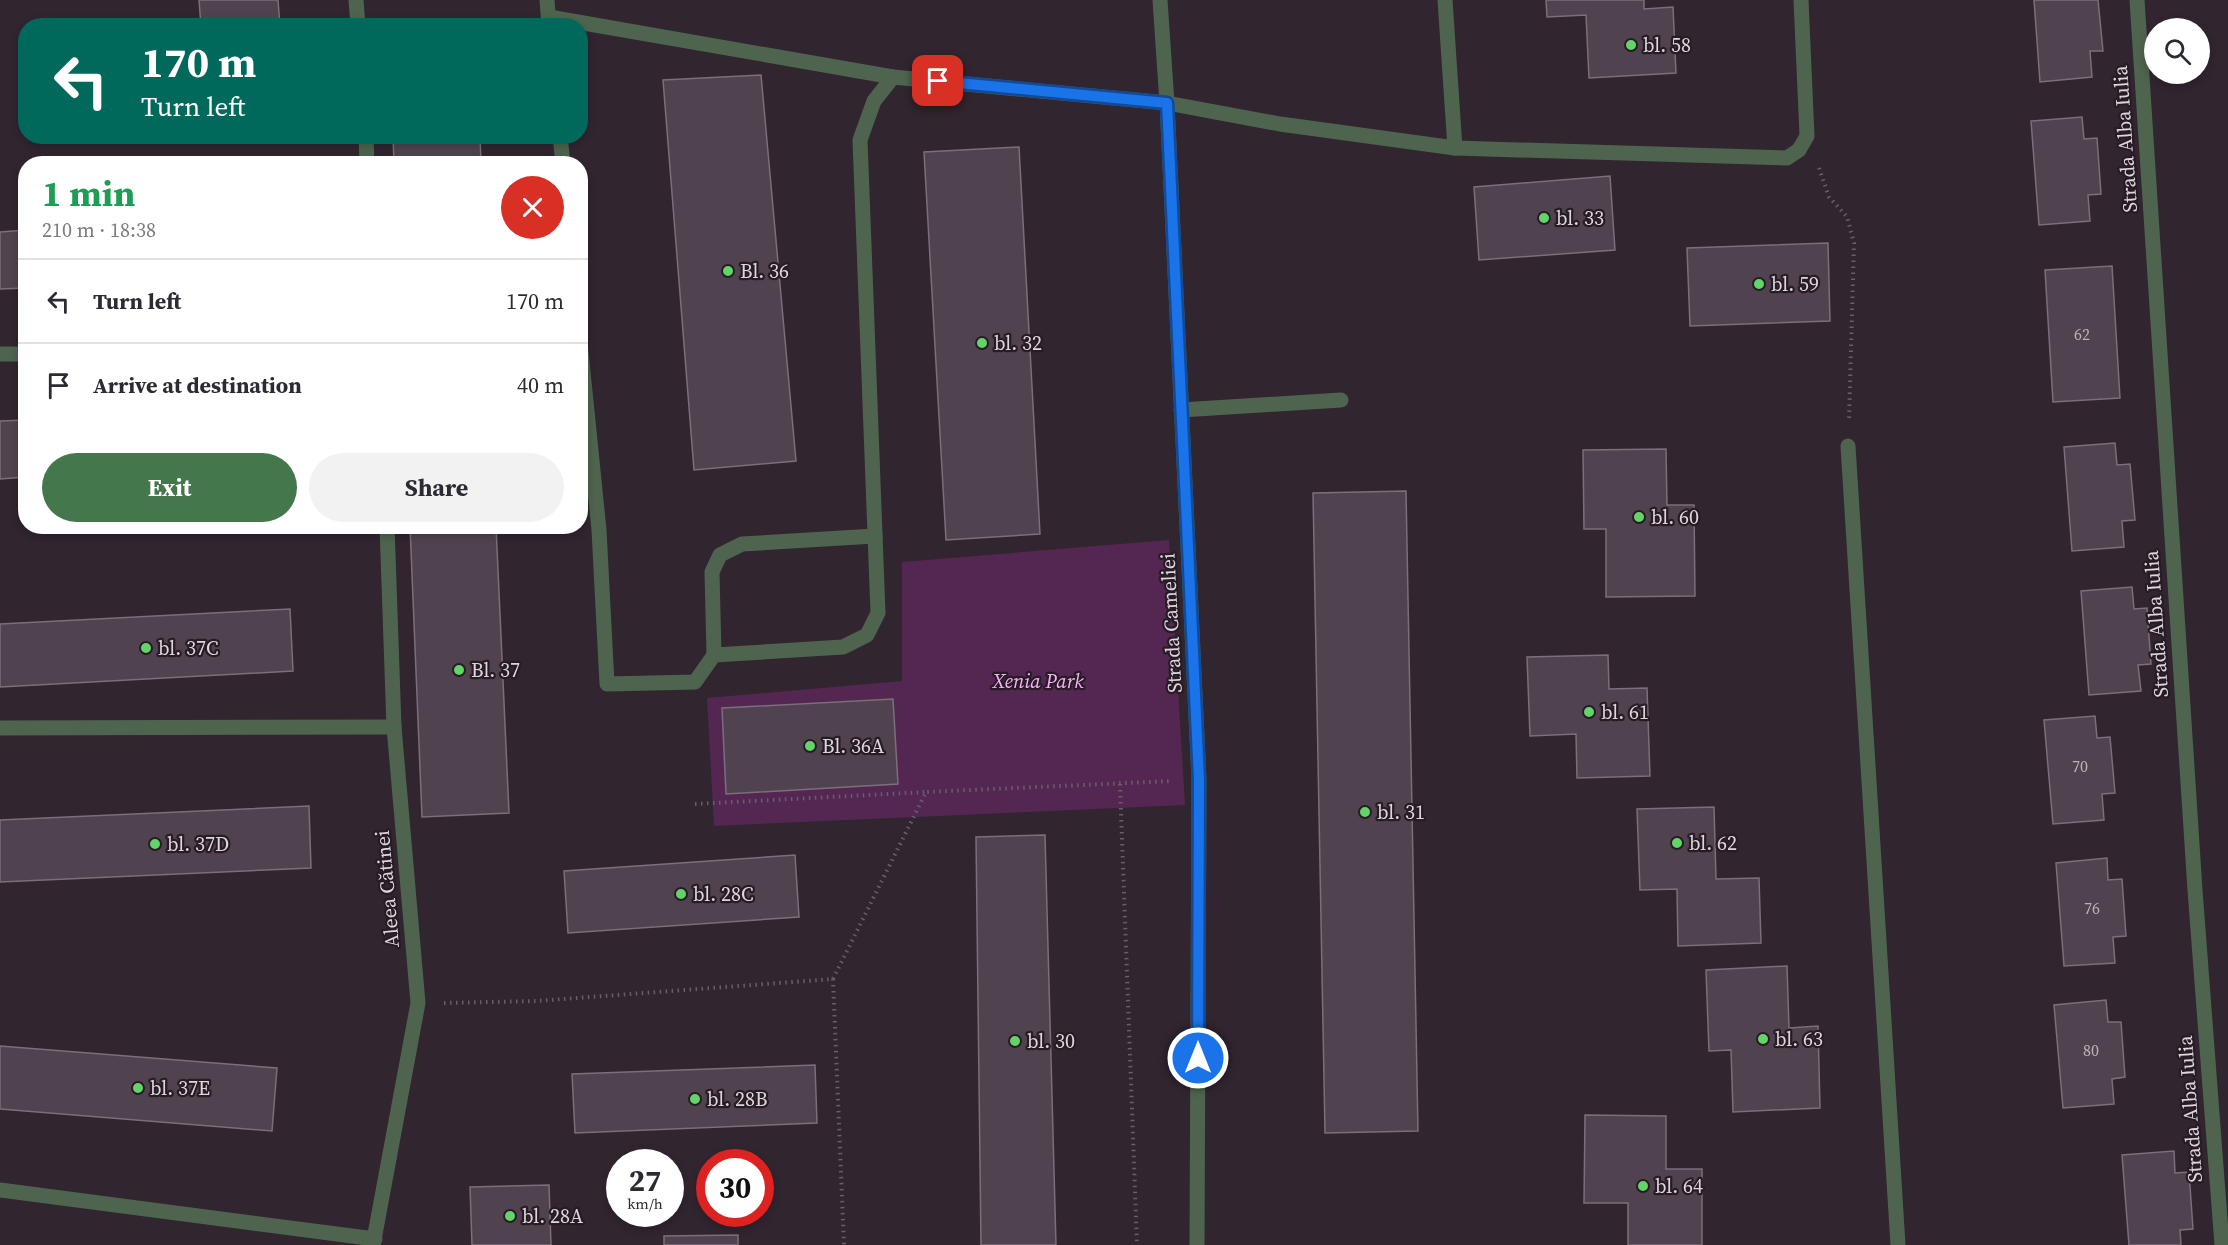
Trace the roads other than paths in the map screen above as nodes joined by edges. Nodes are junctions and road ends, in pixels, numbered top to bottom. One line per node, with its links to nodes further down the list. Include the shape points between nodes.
1 (356, 0): 7 (street)
2 (547, 0): 8 (street)
3 (1160, 0): 11 (street, Strada Cameliei)
4 (1445, 0): 12 (street)
5 (1801, 0): 12 (street, via 1807,136 1799,150 1787,158)
6 (2137, 0): 28 (street, Strada Alba Iulia)
7 (357, 18)
8 (549, 18)
9 (588, 27): 10 (street)
10 (892, 77): 11 (street); 20 (street, via 874,101 860,140)
11 (1167, 103): 12 (street, via 1280,124); 16 (street, Strada Cameliei)
12 (1455, 148)
13 (0, 354): 14 (street)
14 (18, 354)
15 (1341, 400): 16 (street)
16 (1181, 410): 26 (street, Strada Cameliei, via 1199,779)
17 (588, 421): 21 (street, via 599,530 607,684 695,682)
18 (1848, 446): 27 (street)
19 (387, 534): 22 (street, Aleea Cătinei)
20 (875, 536): 21 (street, via 879,613 867,635 843,647); 21 (street, via 742,544 720,555 712,572)
21 (714, 655)
22 (394, 727): 23 (street); 25 (street, Aleea Cătinei, via 418,1004)
23 (0, 728)
24 (0, 1190): 25 (street)
25 (374, 1242)
26 (1197, 1245)
27 (1898, 1245)
28 (2222, 1245)

